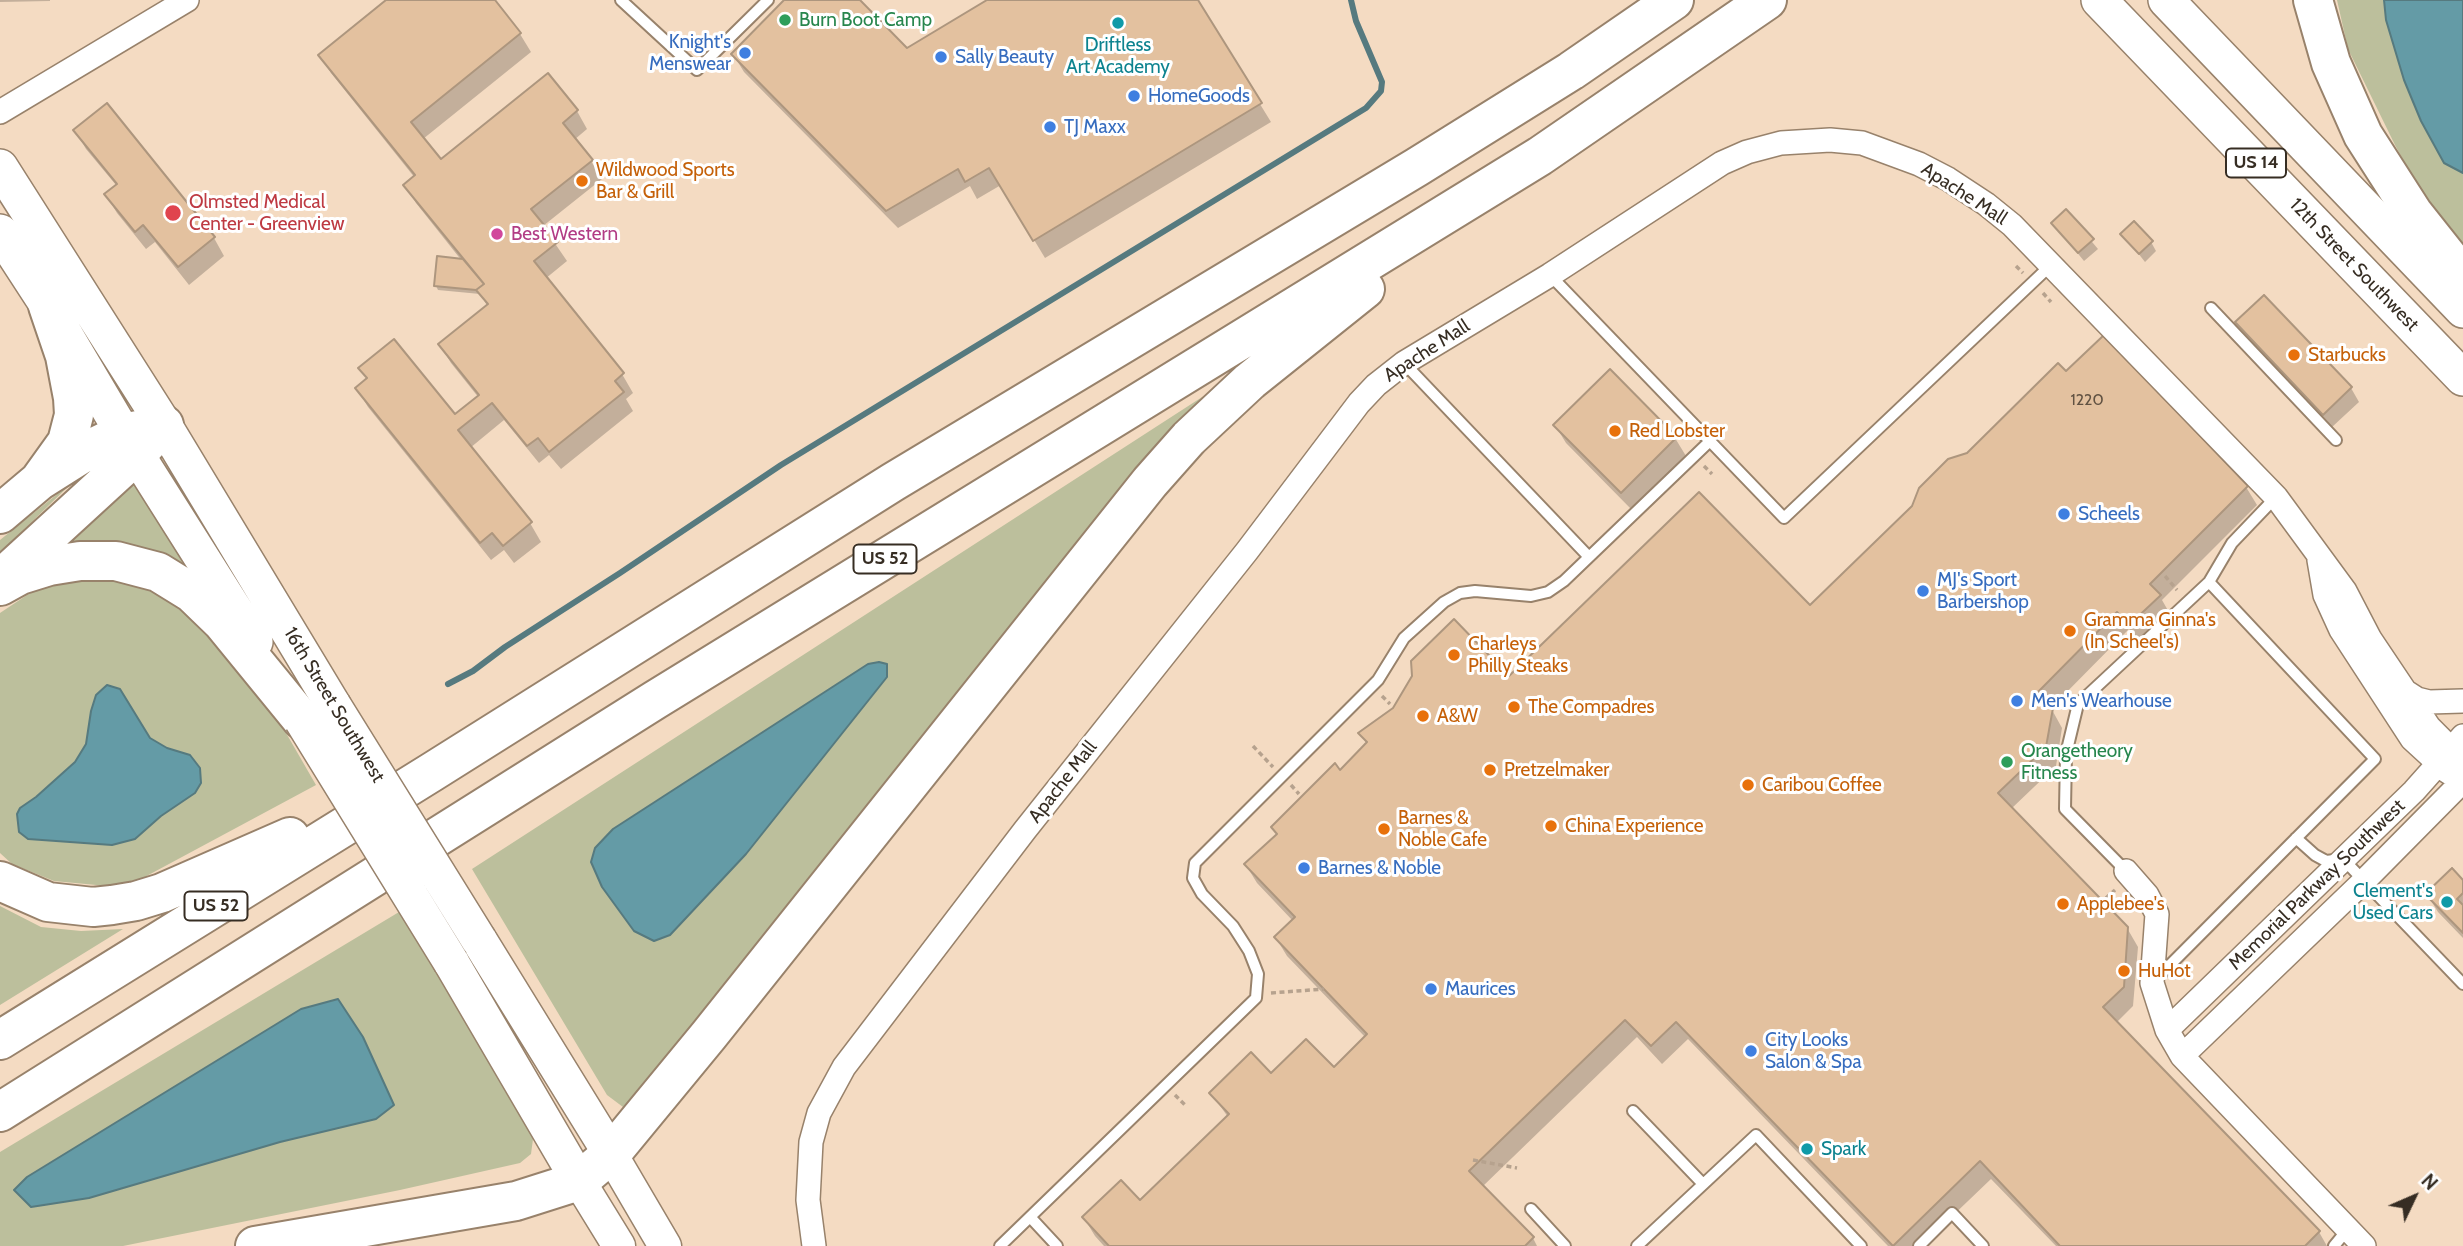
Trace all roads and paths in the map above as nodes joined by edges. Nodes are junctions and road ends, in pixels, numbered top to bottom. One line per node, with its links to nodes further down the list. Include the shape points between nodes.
1 (187, 0): 9 (street)
2 (621, 0): 3 (lane, via 697,70)
3 (768, 0)
4 (1674, 0): 39 (highway, US 52, via 1417,167 893,482)
5 (1767, 0): 10 (highway, US 52)
6 (2099, 0): 20 (main road, 12th Street Southwest / US 14)
7 (2166, 0): 18 (main road)
8 (2314, 0): 15 (highway, via 2331,63 2363,135 2413,213)
9 (0, 112)
10 (1540, 156): 54 (highway, US 52, via 654,701); 55 (highway, via 1325,320 1189,438)
11 (0, 167): 21 (main road, 16th Street Southwest)
12 (0, 232): 16 (main road, 16th Street Southwest)
13 (2051, 265): 14 (street, Apache Mall, via 2002,217 1948,180 1862,142 1830,140 1781,143 1722,163); 23 (lane, via 1784,517); 26 (street, Apache Mall)
14 (1549, 275): 19 (street, Apache Mall); 23 (lane)
15 (2463, 276)
16 (48, 306): 24 (main road, 16th Street Southwest); 25 (highway, via 65,356 74,415 67,442)
17 (2211, 308): 22 (lane)
18 (2463, 310)
19 (1404, 363): 29 (lane); 66 (street, Apache Mall, via 1359,403 844,1067 819,1113 811,1142 808,1200)
20 (2463, 378)
21 (164, 425): 24 (highway); 37 (main road, 16th Street Southwest)
22 (2336, 440)
23 (1710, 441): 29 (lane)
24 (130, 444): 25 (highway, via 88,450); 31 (highway); 37 (main road, 16th Street Southwest)
25 (39, 481): 27 (highway)
26 (2276, 496): 28 (street, Apache Mall); 32 (lane, via 2232,544)
27 (0, 514)
28 (2317, 552): 35 (street, Apache Mall); 38 (street, via 2325,595 2341,630 2412,739)
29 (1589, 557): 49 (lane, via 1548,592 1531,596 1475,591 1444,602 1404,638 1378,680 1195,863 1194,878 1202,894 1233,926 1249,951 1258,975)
30 (2165, 576): 34 (path)
31 (0, 579)
32 (2209, 582): 34 (lane); 41 (lane, via 2375,759)
33 (0, 586): 37 (highway, via 20,575 80,561 116,561 158,572 192,593)
34 (2186, 603): 43 (lane, via 2078,704 2066,754 2065,809)
35 (2402, 689): 36 (street, via 2429,702); 38 (street, Apache Mall)
36 (2463, 701)
37 (318, 712): 55 (main road, 16th Street Southwest, bridge, via 479,940); 58 (main road, 16th Street Southwest, bridge, via 451,962)
38 (2454, 752): 40 (street); 42 (street, Memorial Parkway Southwest)
39 (432, 772): 44 (highway, via 136,901 68,906); 51 (highway, US 52)
40 (2462, 784): 45 (street, Memorial Parkway Southwest)
41 (2296, 838): 42 (lane, via 2326,861); 46 (lane)
42 (2343, 859): 45 (lane); 50 (street, Memorial Parkway Southwest)
43 (2126, 871): 46 (street, via 2157,914)
44 (0, 881)
45 (2364, 881): 47 (lane); 52 (street, Memorial Parkway Southwest)
46 (2152, 983): 50 (street)
47 (2463, 984)
48 (1324, 989): 49 (path)
49 (1257, 994): 61 (lane)
50 (2167, 1030): 52 (street)
51 (0, 1040)
52 (2182, 1056): 62 (street)
53 (1633, 1111): 59 (lane)
54 (0, 1112)
55 (611, 1154): 58 (highway); 65 (main road, 16th Street Southwest)
56 (1473, 1160): 57 (path)
57 (1517, 1168)
58 (579, 1181): 63 (highway, via 516,1201); 64 (main road, 16th Street Southwest)
59 (1703, 1184): 70 (lane); 71 (lane, via 1756,1135)
60 (1531, 1209): 69 (lane)
61 (1031, 1218): 67 (lane); 68 (lane)
62 (2341, 1238): 74 (street)
63 (255, 1246)
64 (619, 1246)
65 (665, 1246)
66 (814, 1246)
67 (1000, 1246)
68 (1058, 1246)
69 (1565, 1246)
70 (1637, 1246)
71 (1861, 1246)
72 (1919, 1246): 73 (lane, via 1952,1213)
73 (1983, 1246)
74 (2364, 1246)

